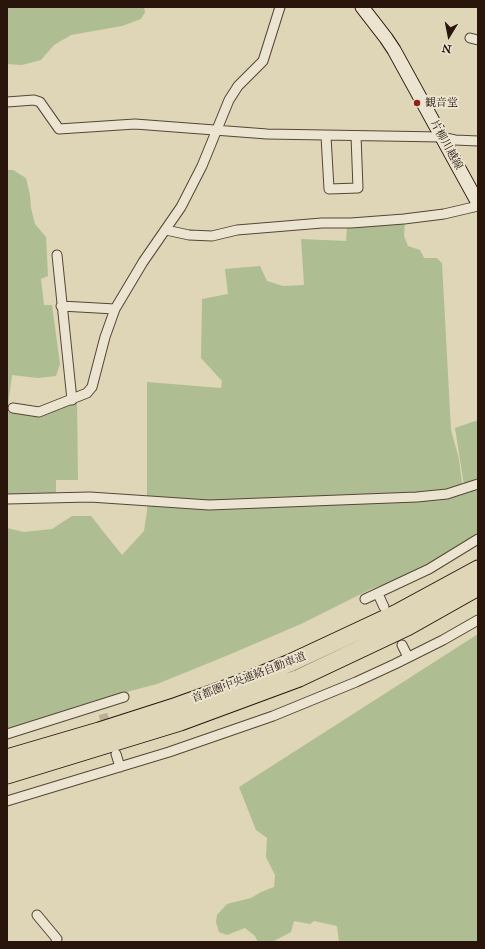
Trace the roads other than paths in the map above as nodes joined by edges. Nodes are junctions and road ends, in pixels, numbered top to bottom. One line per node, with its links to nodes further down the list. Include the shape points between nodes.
1 (280, 7): 4 (street, via 263,61 238,86 229,100)
2 (362, 7): 7 (main road, 片柳川越線, via 394,50)
3 (7, 102): 4 (street, via 40,102 59,129 135,124)
4 (217, 130): 5 (street); 11 (street, via 202,166)
5 (326, 136): 6 (street); 6 (street, via 329,189 358,188)
6 (356, 136): 7 (street)
7 (441, 137): 8 (street); 9 (main road, 片柳川越線)
8 (478, 141)
9 (478, 203)
10 (478, 206): 11 (street, via 404,219 237,230 212,236)
11 (166, 230): 14 (street)
12 (57, 255): 13 (street)
13 (61, 306): 14 (street); 15 (street)
14 (115, 309): 15 (street, via 92,387 87,393)
15 (72, 400): 16 (street, via 39,412)
16 (13, 408)
17 (478, 484): 18 (street, via 447,494 418,497 209,505 90,498)
18 (7, 499)
19 (478, 539): 22 (street, via 430,569)
20 (478, 568): 33 (highway, 首都圏中央連絡自動車道, via 398,613 269,672 170,708)
21 (478, 587): 35 (highway, 首都圏中央連絡自動車道, via 407,627 299,678 180,722)
22 (378, 594): 23 (street); 24 (street)
23 (364, 599)
24 (384, 606)
25 (478, 620): 27 (street)
26 (402, 645): 27 (street)
27 (408, 657): 34 (street, via 356,682 273,716)
28 (124, 697): 29 (street)
29 (100, 704): 30 (street); 31 (street)
30 (103, 714)
31 (7, 734)
32 (116, 754): 34 (street)
33 (7, 758)
34 (120, 767): 36 (street)
35 (7, 775)
36 (7, 801)
37 (37, 915): 38 (street, via 57,939)
38 (56, 942)

